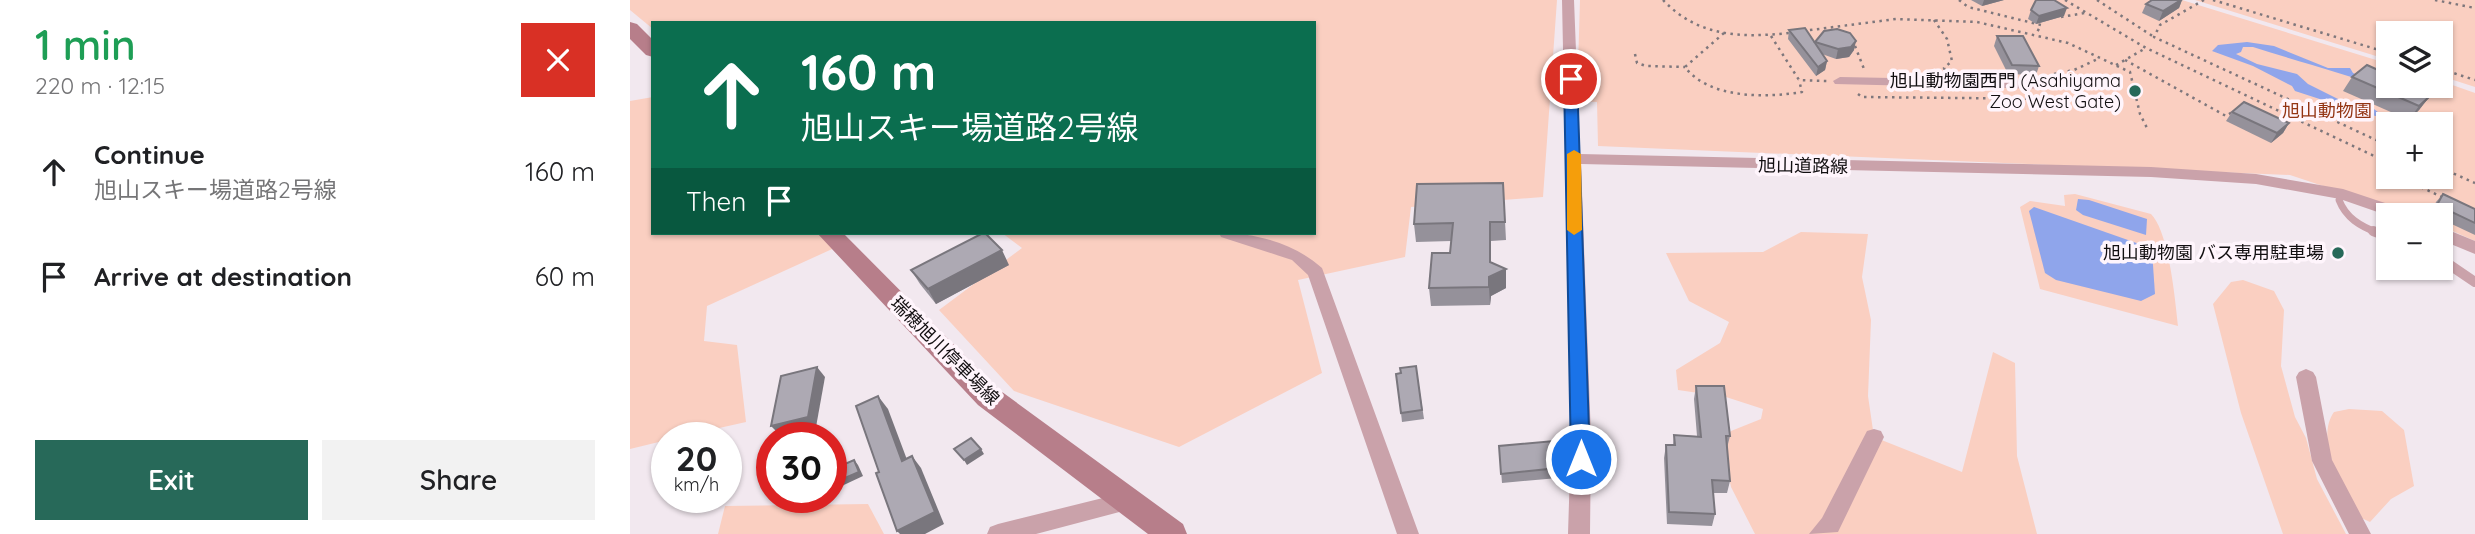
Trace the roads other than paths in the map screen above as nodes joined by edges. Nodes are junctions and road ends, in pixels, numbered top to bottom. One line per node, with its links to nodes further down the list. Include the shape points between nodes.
1 (1568, 0): 6 (street)
2 (630, 28): 3 (main road)
3 (651, 49)
4 (1840, 82): 5 (street)
5 (2050, 85)
6 (1574, 159): 7 (street, 旭山道路線, via 2151,173 2277,181); 22 (street)
7 (2343, 194): 8 (street, 旭山道路線); 9 (lane, via 2339,200 2342,212)
8 (2376, 206)
9 (2376, 232)
10 (831, 235): 18 (main road, 瑞穂旭川停車場線, via 988,397)
11 (1233, 235): 21 (street, via 1298,256 1316,272)
12 (2453, 238): 13 (street)
13 (2475, 248)
14 (2453, 267): 15 (lane)
15 (2475, 282)
16 (2305, 377): 24 (street, via 2322,461)
17 (1874, 437): 23 (street, via 1830,525)
18 (1127, 501): 19 (street); 20 (main road, 瑞穂旭川停車場線)
19 (998, 534)
20 (1172, 534)
21 (1408, 534)
22 (1579, 534)
23 (1820, 534)
24 (2360, 534)

